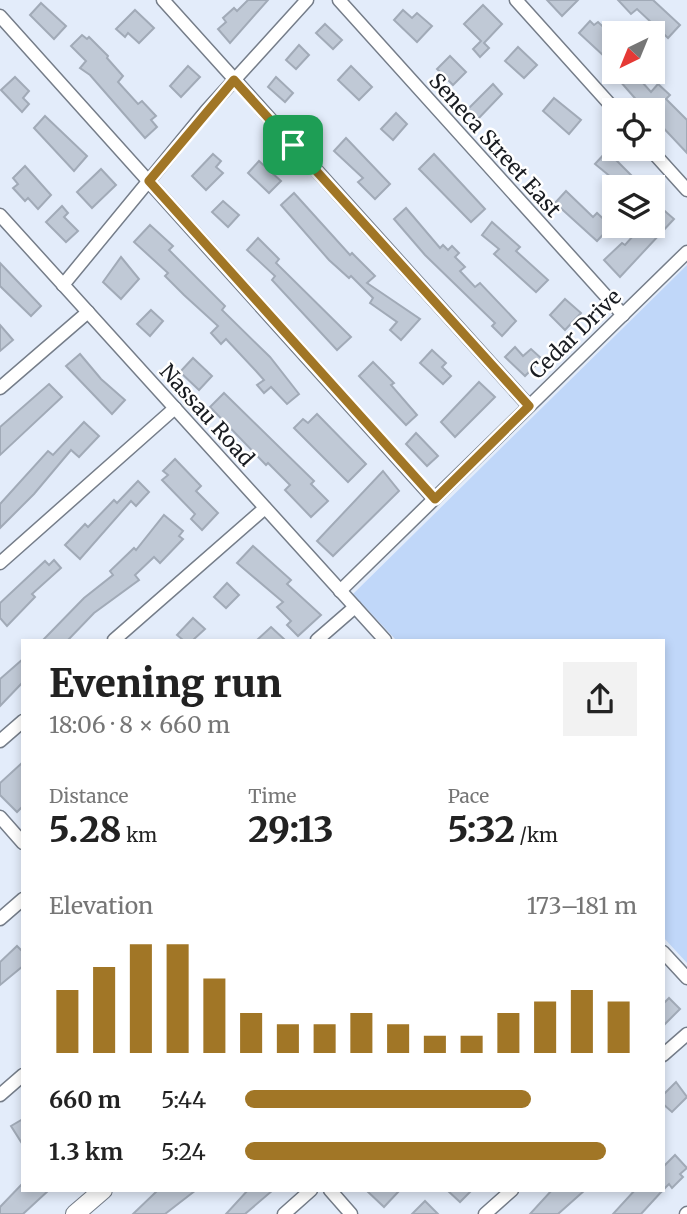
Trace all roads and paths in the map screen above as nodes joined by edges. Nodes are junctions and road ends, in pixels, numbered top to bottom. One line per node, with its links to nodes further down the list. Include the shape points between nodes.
1 (163, 0): 6 (street)
2 (307, 0): 6 (street)
3 (339, 0): 15 (street, Seneca Street East)
4 (516, 0): 7 (street)
5 (0, 16): 9 (street)
6 (234, 80): 9 (street); 17 (street)
7 (604, 98)
8 (661, 161): 10 (street)
9 (149, 181): 13 (street); 19 (street)
10 (687, 190)
11 (0, 215): 13 (street, Nassau Road)
12 (687, 252): 15 (street, Cedar Drive)
13 (63, 285): 14 (street, Nassau Road)
14 (88, 312): 16 (street); 18 (street, Nassau Road)
15 (623, 315): 17 (street, Cedar Drive)
16 (0, 388)
17 (529, 406): 19 (street, Cedar Drive)
18 (175, 408): 20 (street, Nassau Road); 21 (street)
19 (435, 499): 22 (street, Cedar Drive)
20 (265, 508): 22 (street, Nassau Road); 24 (street)
21 (0, 563)
22 (340, 591): 23 (street, Nassau Road)
23 (355, 607): 25 (street); 26 (street, Nassau Road)
24 (115, 639)
25 (318, 639)
26 (384, 639)
27 (21, 723): 28 (street)
28 (0, 741)
29 (0, 817): 30 (street)
30 (21, 841)
31 (21, 901): 32 (street)
32 (0, 919)
33 (665, 954): 34 (street)
34 (687, 978)
35 (687, 1034): 36 (street)
36 (665, 1053)
37 (21, 1077): 38 (street)
38 (0, 1095)
39 (101, 1192): 43 (street)
40 (309, 1192): 44 (street)
41 (332, 1192): 45 (street)
42 (510, 1192): 46 (street)
43 (75, 1214)
44 (284, 1214)
45 (351, 1214)
46 (485, 1214)

